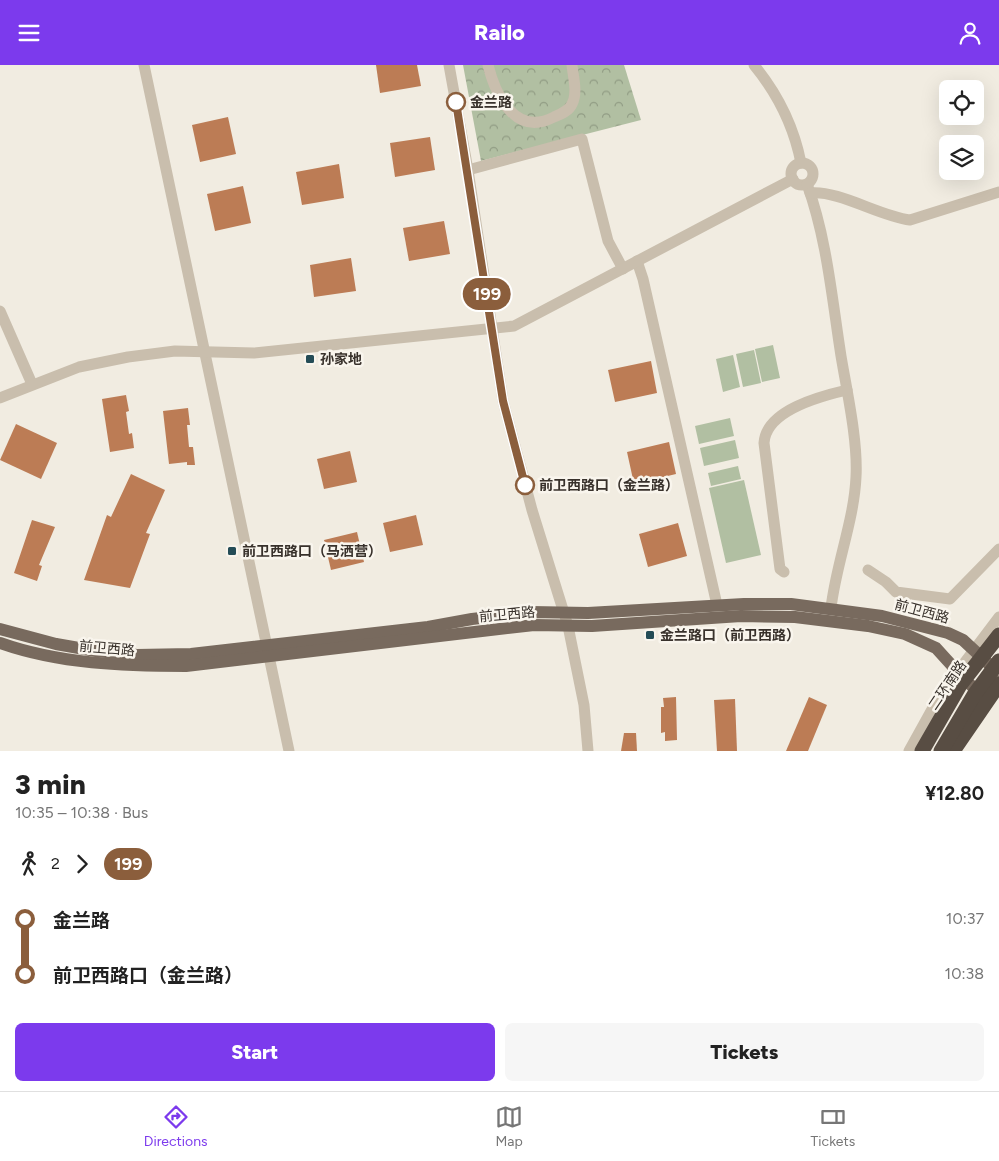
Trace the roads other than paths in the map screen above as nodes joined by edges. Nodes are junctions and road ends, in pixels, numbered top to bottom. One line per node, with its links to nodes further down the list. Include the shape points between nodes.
1 (144, 65): 15 (street)
2 (449, 65): 7 (street)
3 (488, 65): 4 (street, via 502,99 515,117 534,125 567,111 572,104 575,95)
4 (572, 65)
5 (754, 65): 6 (street, via 784,113 797,142)
6 (801, 163): 8 (street, via 792,170); 9 (street, via 813,171)
7 (468, 170): 12 (street, via 582,139 608,241); 14 (street)
8 (793, 179): 9 (street); 11 (street)
9 (809, 189): 10 (street, via 910,220); 17 (street, via 820,229)
10 (999, 191)
11 (637, 261): 12 (street); 22 (street)
12 (623, 269): 14 (street, via 522,323)
13 (0, 311): 16 (street)
14 (492, 328): 15 (street, via 254,353); 24 (street, via 503,401)
15 (206, 353): 16 (street, via 175,351 128,357 78,367); 31 (street)
16 (32, 384): 18 (street)
17 (847, 390): 21 (street, via 816,397 789,411 766,431 764,443 780,569); 23 (street, via 856,478)
18 (0, 398)
19 (999, 549): 20 (street, via 950,599 896,592)
20 (868, 570)
21 (784, 573)
22 (717, 605): 23 (main road, 前卫西路, via 791,604); 24 (main road, 前卫西路)
23 (831, 608): 32 (main road, 前卫西路, via 930,627 948,633)
24 (564, 613): 26 (street); 31 (main road, 前卫西路, via 531,612)
25 (999, 617): 32 (street)
26 (568, 626): 33 (main road, 前卫西路, via 534,625); 35 (main road, 前卫西路, via 741,616 836,621 905,634 926,642 936,648); 38 (street, via 584,705)
27 (0, 629): 31 (main road, 前卫西路, via 56,644 137,655 191,654)
28 (999, 635): 40 (highway, bridge, via 960,685)
29 (999, 639): 34 (main road, 二环南路)
30 (0, 643): 33 (main road, 前卫西路, via 62,659 141,666 186,666)
31 (266, 645): 33 (street)
32 (973, 649): 34 (main road, 前卫西路); 35 (street)
33 (270, 657): 37 (street)
34 (993, 661): 36 (main road, 二环南路); 36 (main road, via 993,681); 41 (highway, bridge)
35 (956, 671): 36 (main road, 前卫西路); 39 (street)
36 (988, 692): 40 (main road, 二环南路); 41 (main road, 二环南路); 42 (highway)
37 (289, 751)
38 (588, 751)
39 (909, 751)
40 (923, 751)
41 (939, 751)
42 (953, 751)

